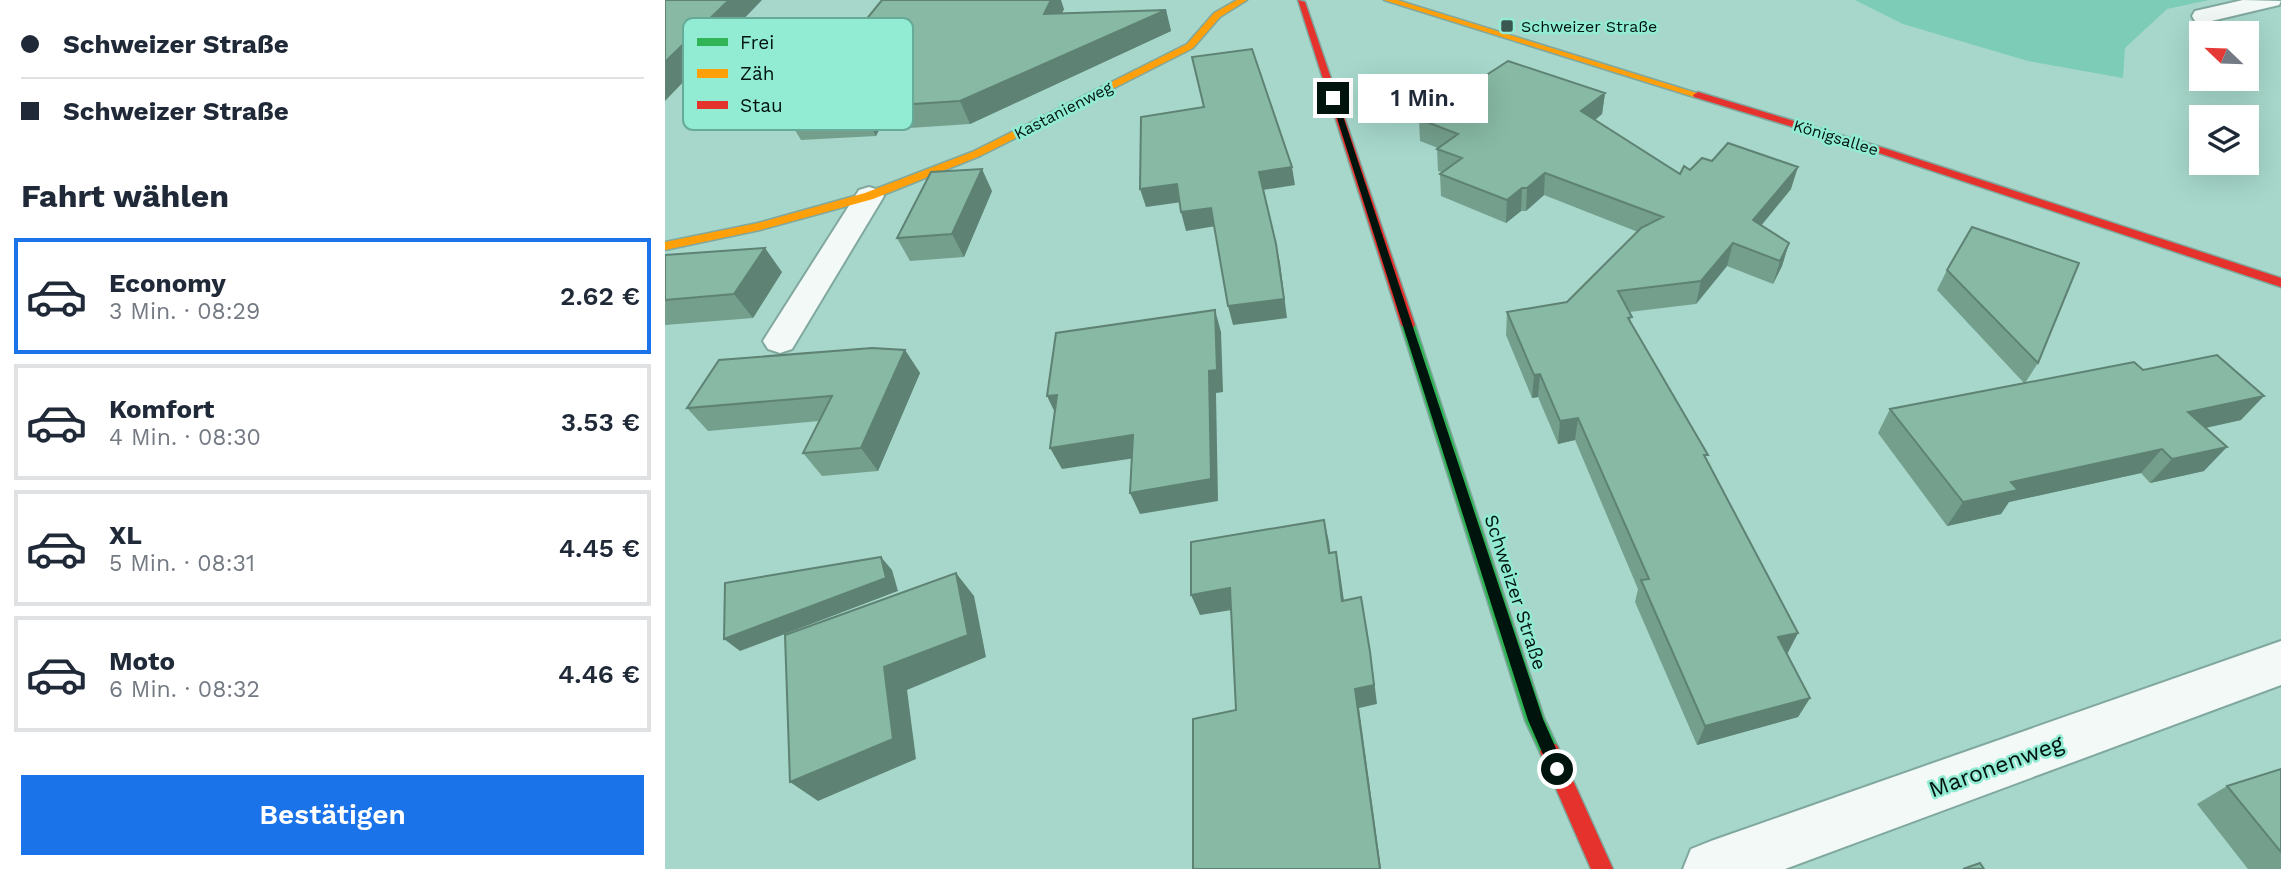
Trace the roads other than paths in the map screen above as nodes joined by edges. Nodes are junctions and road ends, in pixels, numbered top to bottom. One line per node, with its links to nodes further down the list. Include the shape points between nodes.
1 (1243, 0): 8 (street, Kastanienweg, via 1217,15 1190,46 976,154)
2 (1388, 0): 10 (street, Königsallee, via 1886,152)
3 (2271, 0): 7 (street)
4 (1281, 1): 6 (street)
5 (1318, 1): 6 (street)
6 (1301, 2): 13 (street, Schweizer Straße, via 1535,720)
7 (2203, 16)
8 (869, 195): 9 (street, Kastanienweg, via 760,226); 11 (street)
9 (665, 246)
10 (2281, 283)
11 (780, 341)
12 (2281, 663): 14 (street, Maronenweg)
13 (1602, 869)
14 (1711, 869)

